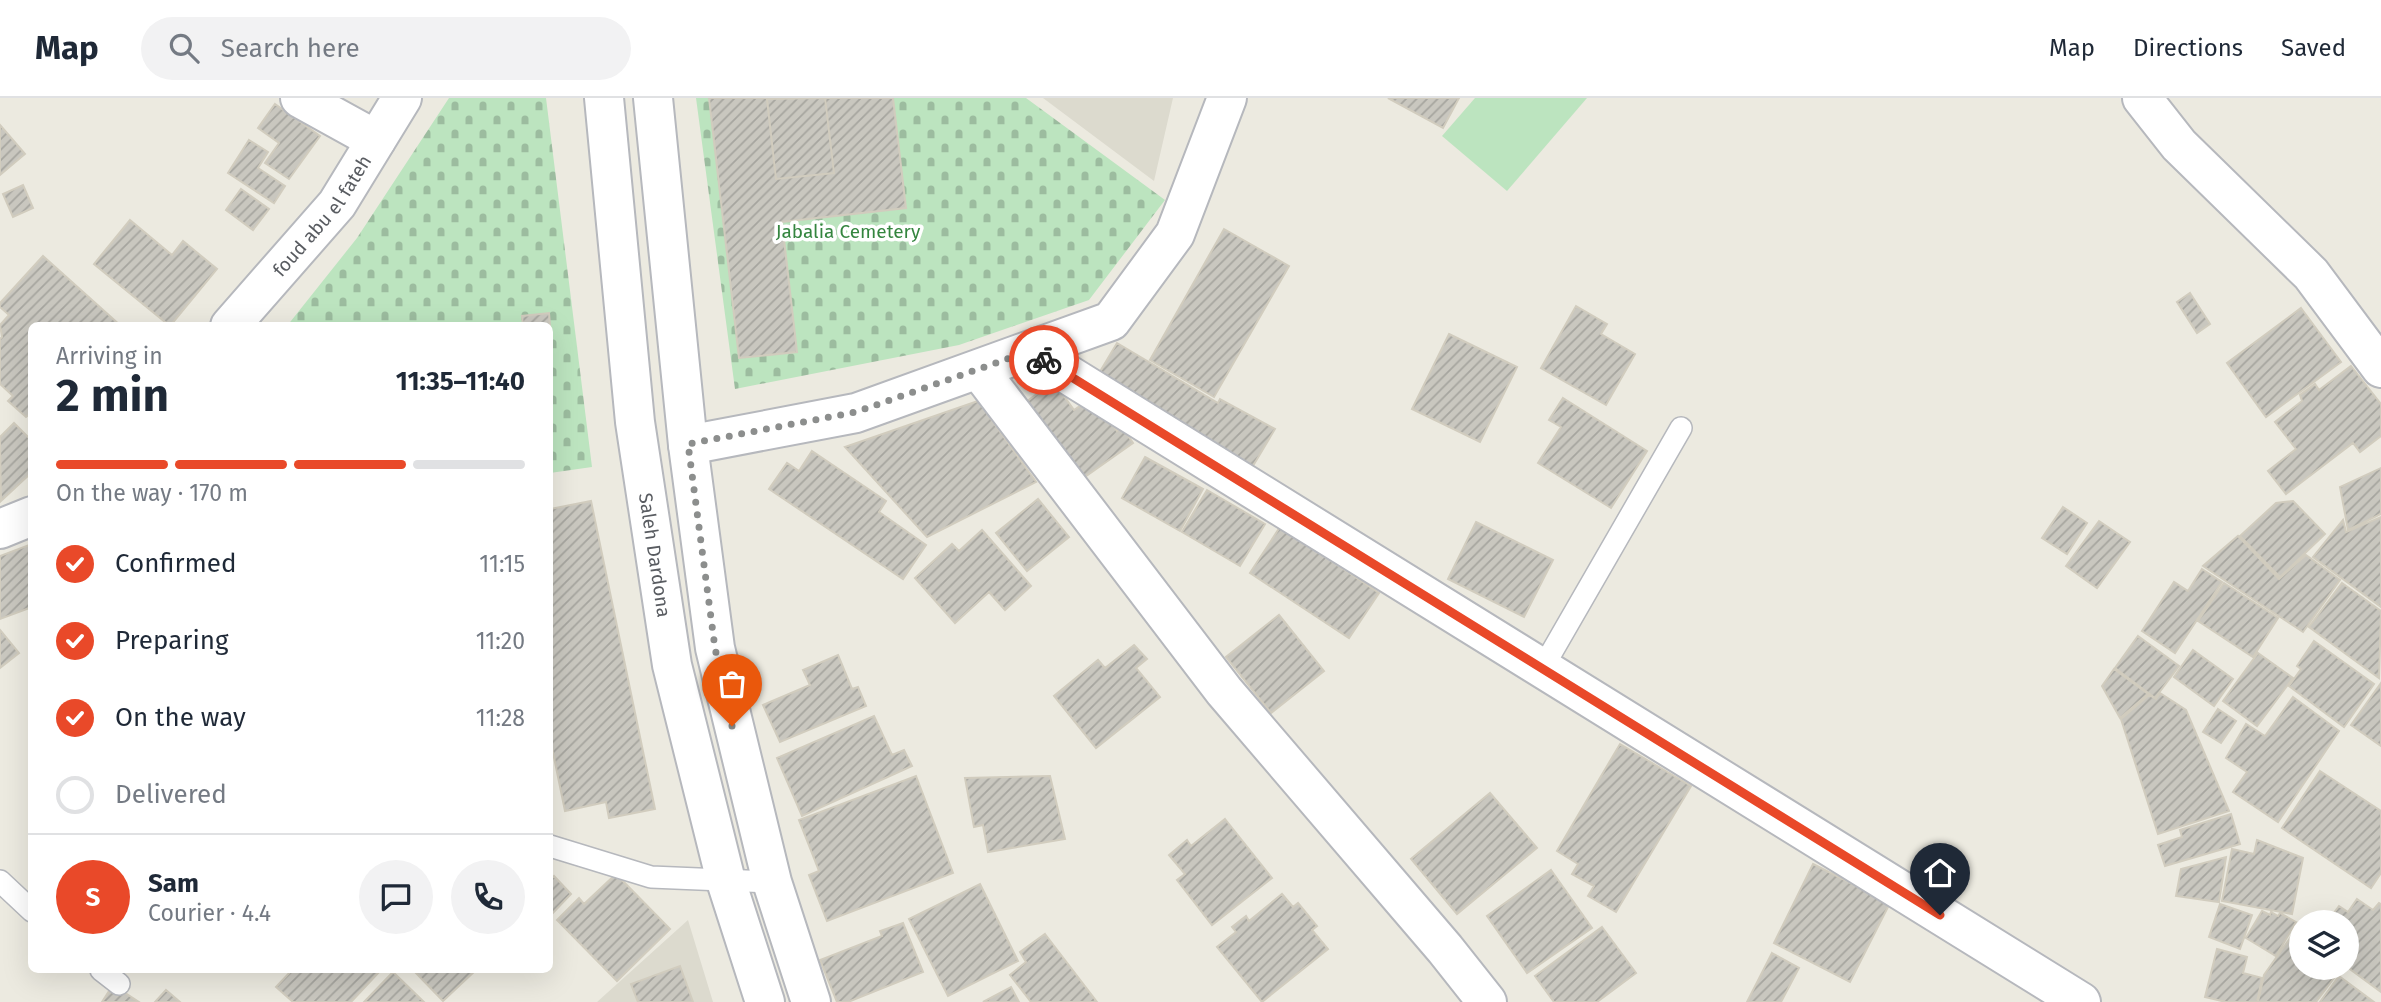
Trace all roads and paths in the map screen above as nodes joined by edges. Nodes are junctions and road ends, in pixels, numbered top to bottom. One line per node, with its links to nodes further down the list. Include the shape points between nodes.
1 (300, 98): 7 (street)
2 (402, 98): 7 (street, foud abu el fateh)
3 (604, 98): 17 (street, Saleh Dardona, via 635,422 657,576 672,665)
4 (653, 98): 13 (street)
5 (1227, 98): 9 (street, via 1175,234 1111,321)
6 (2142, 98): 10 (street, via 2179,145 2311,274)
7 (376, 140): 8 (street, foud abu el fateh, via 337,204)
8 (234, 322)
9 (1030, 351): 11 (street); 14 (street)
10 (2381, 368)
11 (979, 370): 13 (street, via 856,412); 24 (street, via 1224,691)
12 (1681, 428): 14 (lane)
13 (688, 444): 18 (street, via 715,648)
14 (1542, 668): 25 (street)
15 (553, 847): 17 (lane, via 651,877)
16 (0, 881): 19 (lane)
17 (726, 881): 18 (lane); 22 (street, Saleh Dardona)
18 (772, 883): 23 (street)
19 (28, 907)
20 (105, 973): 21 (lane)
21 (119, 984)
22 (765, 1002)
23 (811, 1002)
24 (1487, 1002)
25 (2081, 1002)

